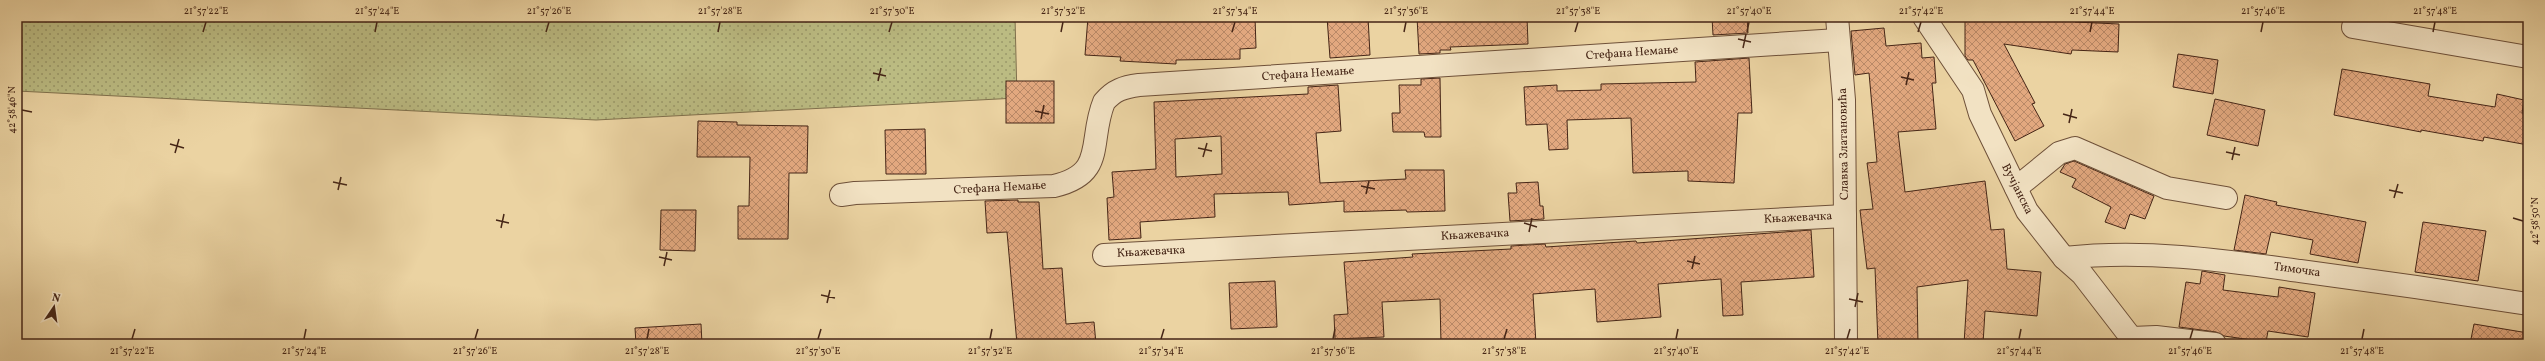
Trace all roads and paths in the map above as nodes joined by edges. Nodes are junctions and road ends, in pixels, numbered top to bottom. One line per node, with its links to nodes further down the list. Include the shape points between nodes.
1 (1837, 17): 4 (street, Славка Златановића)
2 (1924, 17): 6 (street, Вучјанска, via 1973,90 1980,114)
3 (2353, 27): 5 (street)
4 (1838, 40): 7 (street, Стефана Немање, via 1123,87 1104,102 1088,167 1080,176 1068,182 1054,186); 9 (street, Славка Златановића, via 1844,100)
5 (2528, 57)
6 (2016, 188): 8 (street, via 2058,153 2075,148 2168,188); 11 (street, Вучјанска, via 2027,211)
7 (841, 195)
8 (2226, 198)
9 (1845, 216): 10 (street, Књажевачка); 14 (street, Славка Златановића)
10 (1104, 255)
11 (2064, 258): 12 (street, Тимочка, via 2163,254 2208,258); 13 (street, Вучјанска, via 2082,274)
12 (2528, 304)
13 (2134, 341): 15 (street, via 2156,337)
14 (1846, 344)
15 (2215, 344)

